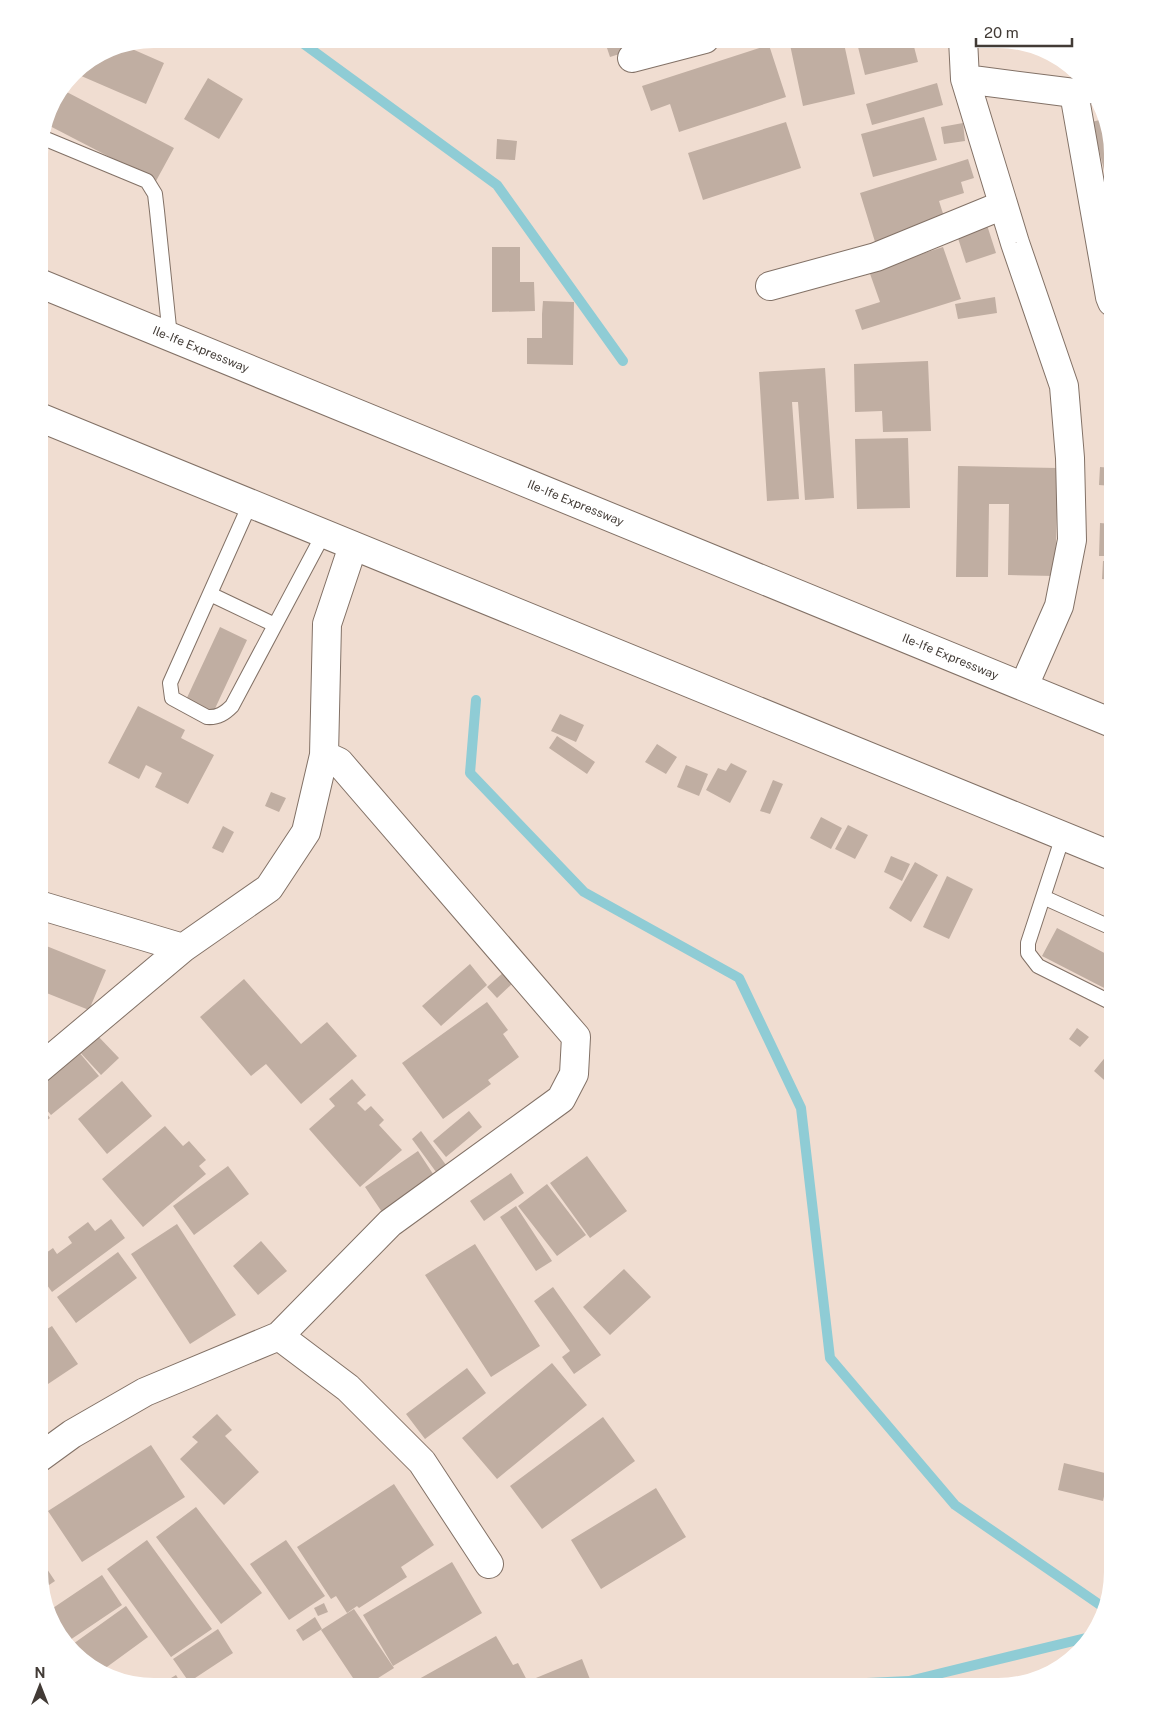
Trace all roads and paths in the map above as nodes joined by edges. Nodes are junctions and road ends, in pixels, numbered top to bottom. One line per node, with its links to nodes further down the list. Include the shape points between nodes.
1 (670, 48): 3 (main road)
2 (963, 48): 4 (main road)
3 (632, 58)
4 (965, 79): 5 (main road); 7 (main road)
5 (1082, 91): 8 (main road)
6 (48, 140): 11 (lane, via 147,180 155,194)
7 (1003, 205): 9 (main road, via 876,257); 18 (main road, via 1064,386 1070,458 1072,540 1059,606)
8 (1104, 253)
9 (770, 286)
10 (48, 287): 11 (main road, Ile-Ife Expressway)
11 (170, 337): 18 (main road, Ile-Ife Expressway)
12 (48, 421): 13 (main road)
13 (250, 504): 14 (main road); 16 (lane)
14 (323, 534): 15 (main road); 17 (lane)
15 (353, 546): 20 (main road, via 327,624); 21 (main road)
16 (210, 594): 17 (lane); 17 (lane, via 170,683 172,698 207,717 214,718 232,706)
17 (275, 625)
18 (1024, 686): 19 (main road, Ile-Ife Expressway)
19 (1104, 719)
20 (324, 755): 26 (main road, via 306,832 269,888); 29 (main road, via 339,762 576,1037 574,1074 561,1099 390,1223)
21 (1063, 836): 22 (main road); 23 (lane)
22 (1104, 853)
23 (1043, 896): 25 (lane); 27 (lane, via 1028,952 1038,966)
24 (48, 907): 26 (main road)
25 (1104, 924)
26 (184, 948): 28 (main road)
27 (1104, 999)
28 (48, 1062)
29 (279, 1336): 30 (main road, via 145,1392); 31 (main road, via 348,1388 422,1462)
30 (48, 1451)
31 (489, 1564)

